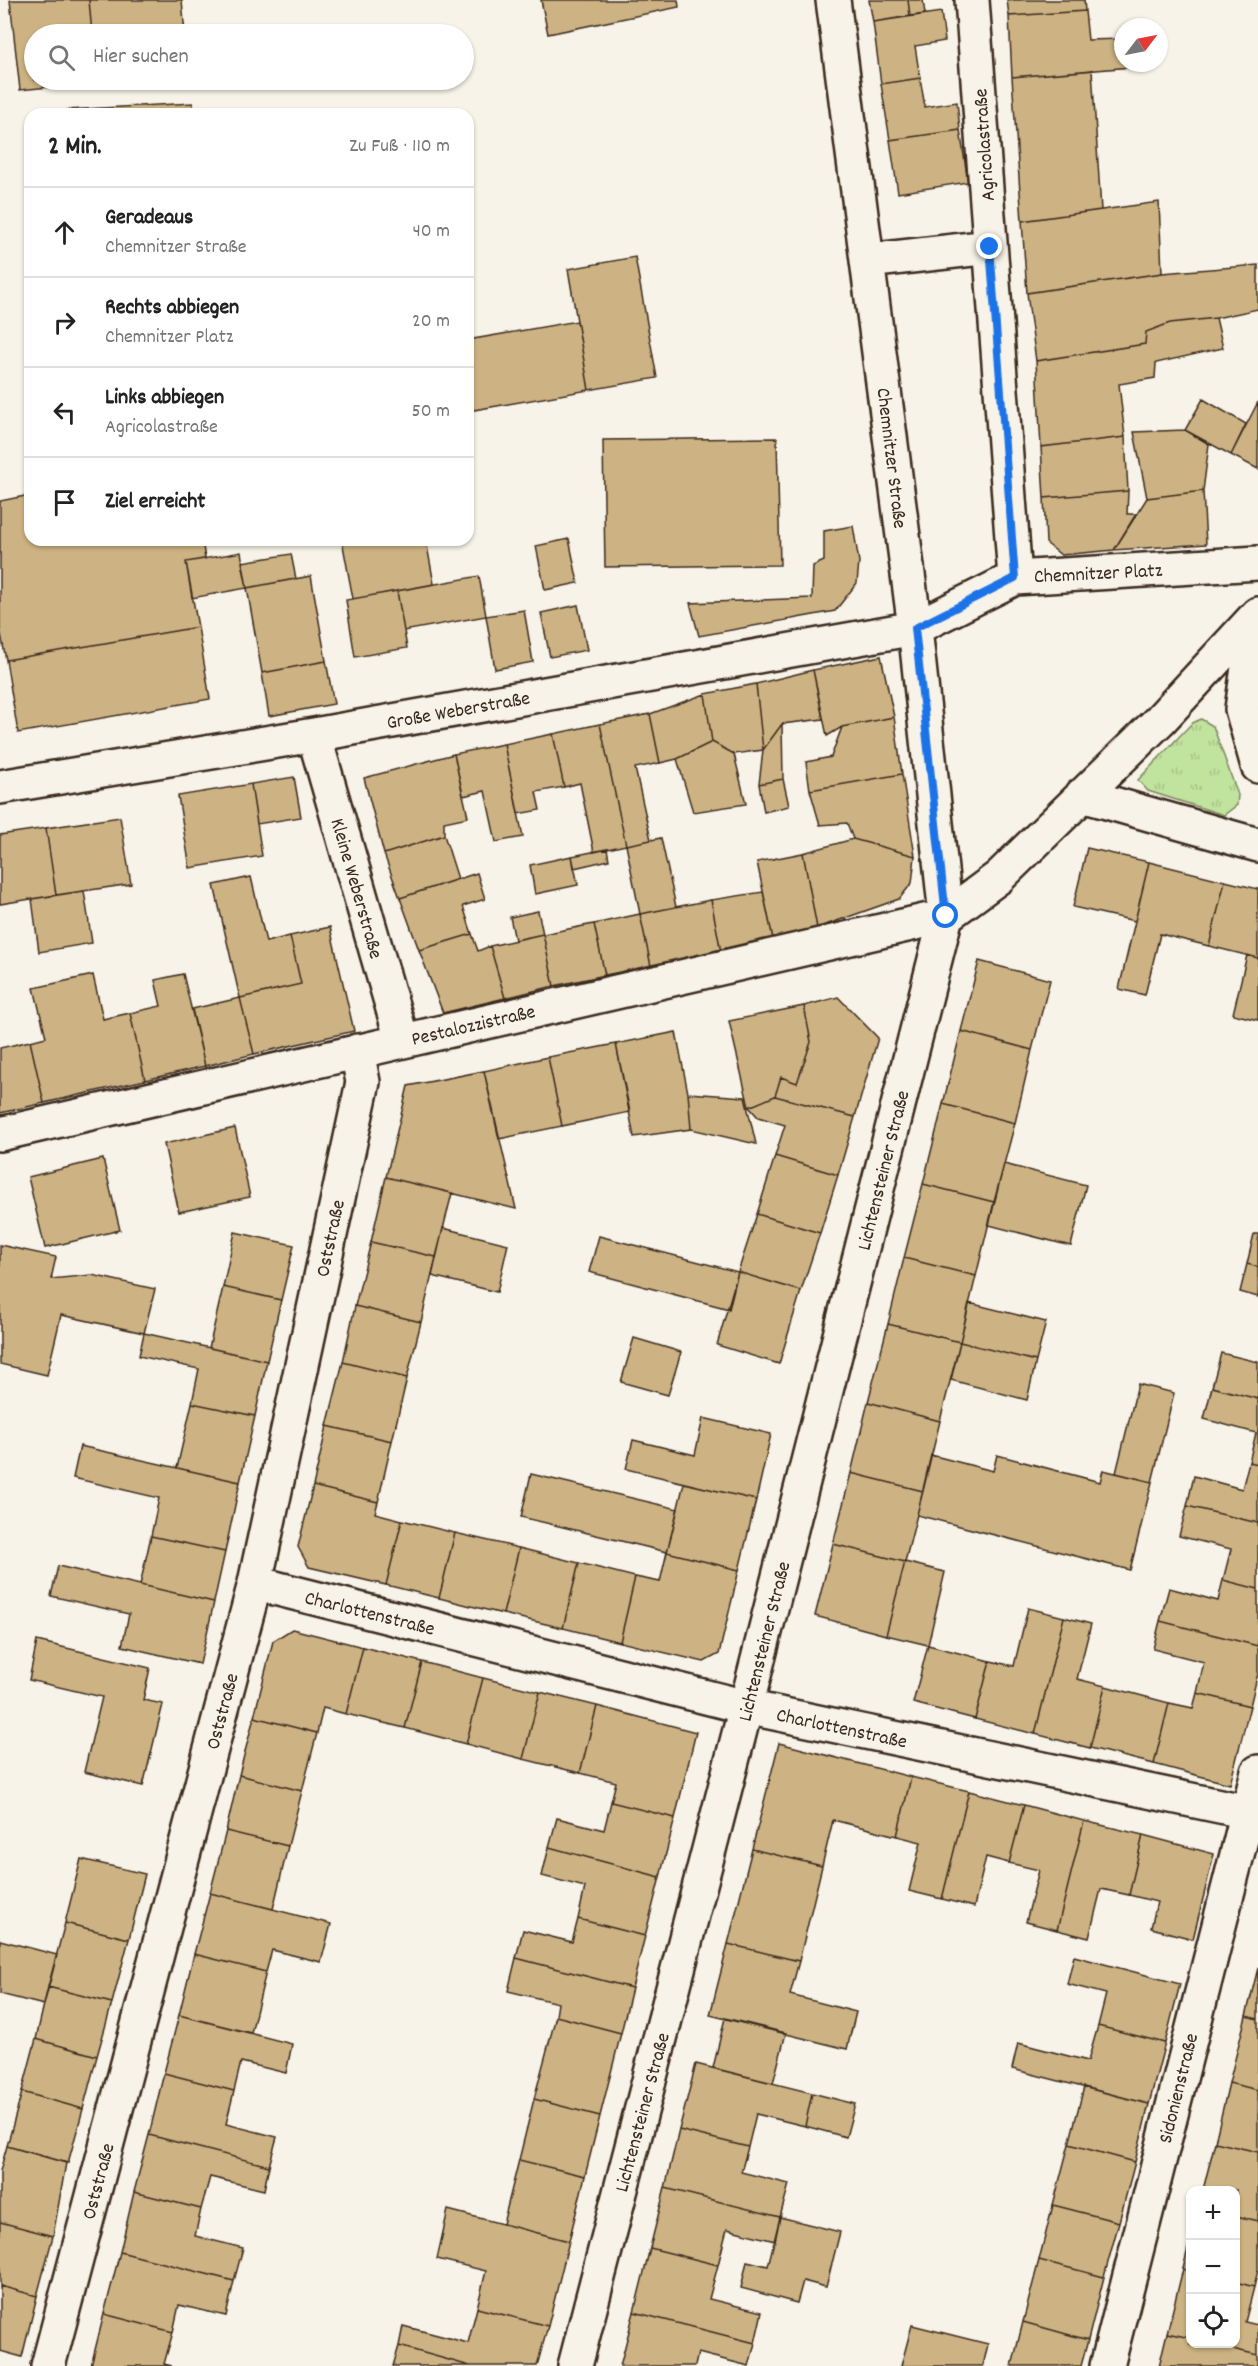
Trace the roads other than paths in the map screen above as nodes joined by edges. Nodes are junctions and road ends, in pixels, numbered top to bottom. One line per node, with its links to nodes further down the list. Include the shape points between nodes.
1 (833, 0): 4 (street, Chemnitzer Straße)
2 (972, 0): 3 (street, Agricolastraße)
3 (990, 247): 4 (street); 6 (street, Agricolastraße)
4 (867, 261): 8 (street, Chemnitzer Straße)
5 (1258, 563): 6 (street, Chemnitzer Platz)
6 (1015, 578): 8 (street, Chemnitzer Platz)
7 (1256, 616): 10 (street, via 1242,709); 12 (street, via 1160,720)
8 (915, 628): 9 (street, Große Weberstraße); 14 (street, Chemnitzer Straße)
9 (314, 735): 11 (street, Große Weberstraße); 15 (street, Kleine Weberstraße)
10 (1258, 766)
11 (0, 787)
12 (1082, 795): 13 (street); 14 (street, via 999,877)
13 (1258, 845)
14 (946, 916): 15 (street, Pestalozzistraße); 19 (street, Lichtensteiner Straße)
15 (402, 1040): 16 (street, Pestalozzistraße)
16 (357, 1051): 17 (street, Pestalozzistraße); 18 (street, Oststraße, via 363,1082)
17 (0, 1134)
18 (255, 1583): 19 (street, Charlottenstraße); 22 (street, Oststraße)
19 (746, 1707): 21 (street, Charlottenstraße); 23 (street, Lichtensteiner Straße)
20 (1258, 1772): 21 (street, Sidonienstraße)
21 (1253, 1813): 24 (street, Sidonienstraße)
22 (48, 2366)
23 (575, 2366)
24 (1107, 2366)

